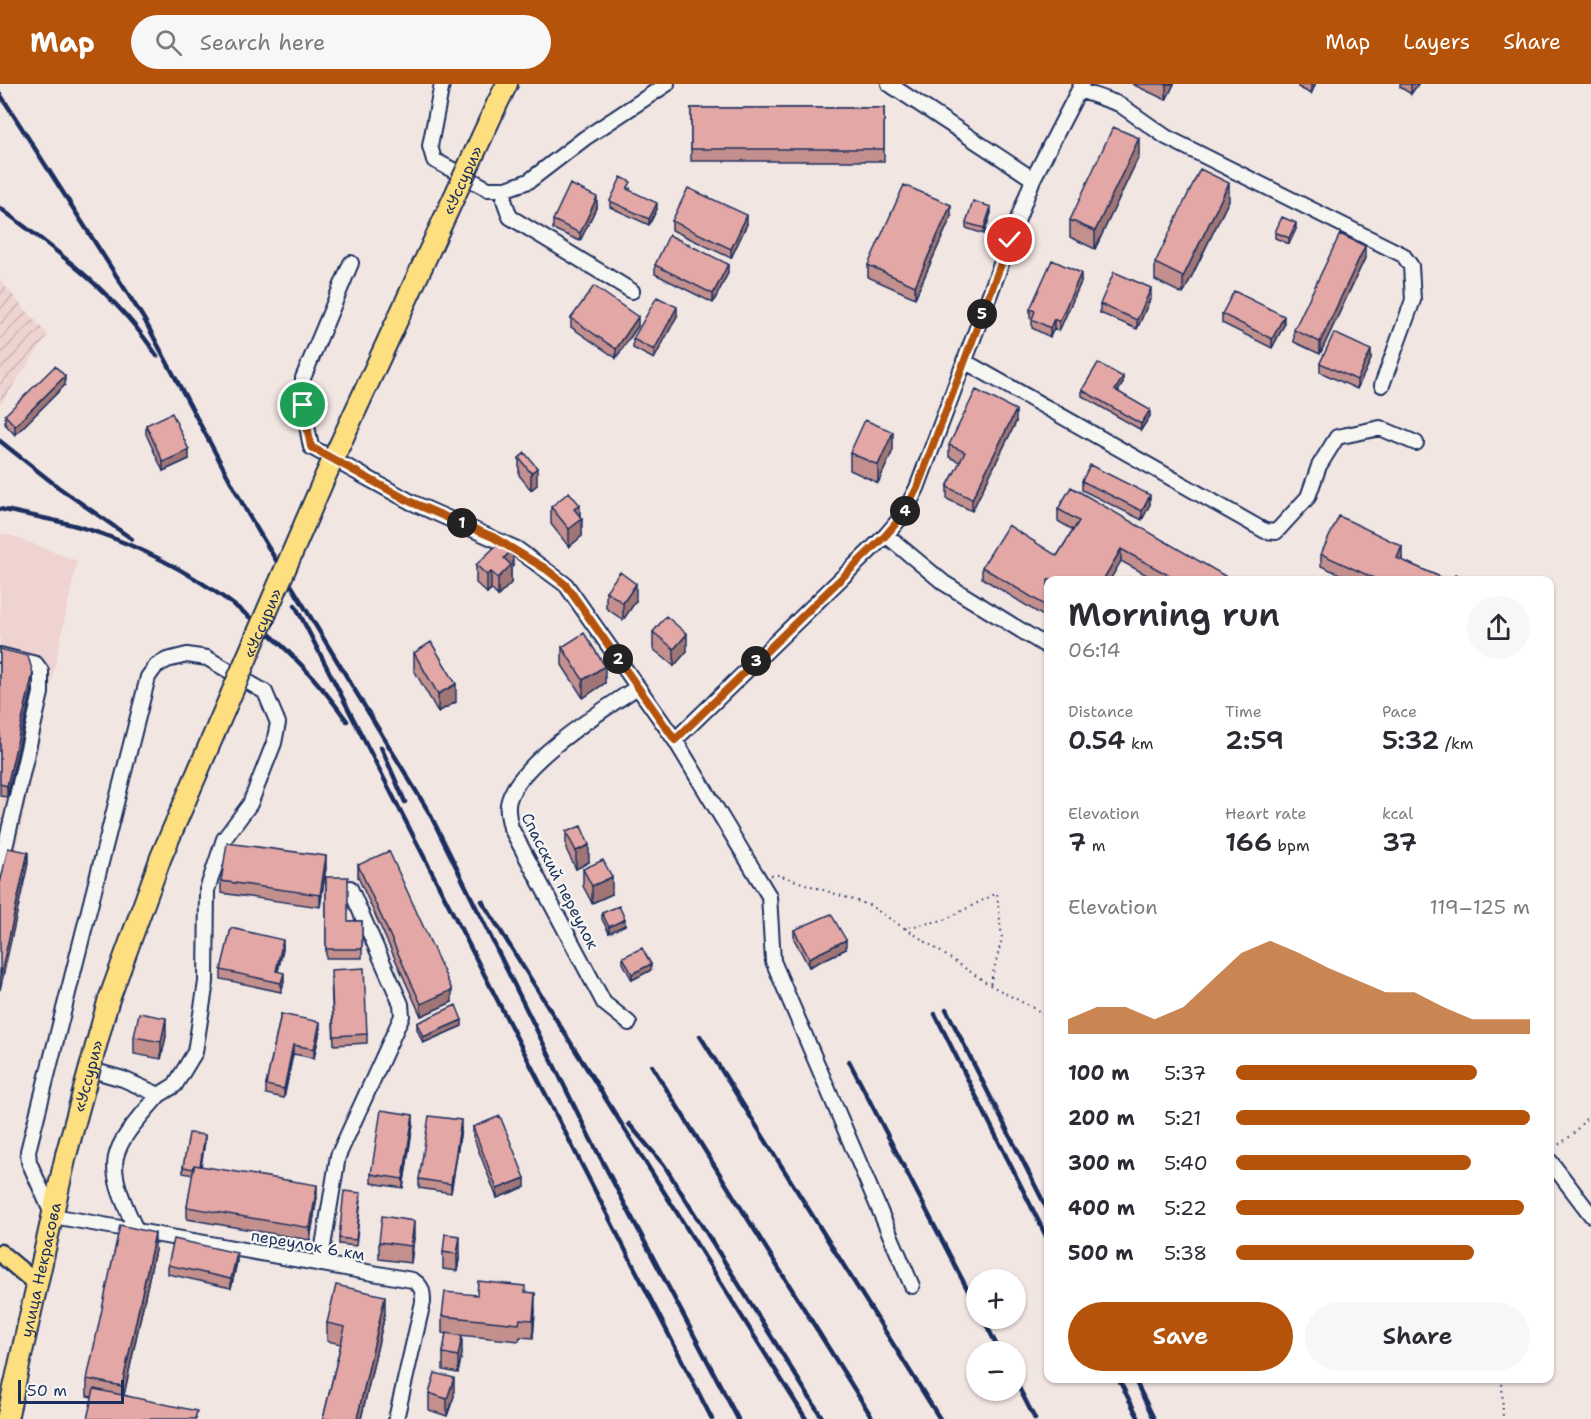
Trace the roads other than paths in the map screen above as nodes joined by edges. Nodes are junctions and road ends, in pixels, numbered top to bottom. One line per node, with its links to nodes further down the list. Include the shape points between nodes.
1 (442, 84): 7 (street, via 430,146 434,160 488,189)
2 (507, 84): 23 (highway, «Уссури», bridge, via 324,478 161,857 108,1002)
3 (667, 84): 7 (street, via 585,138 530,181)
4 (889, 84): 6 (street)
5 (1081, 87): 6 (street); 11 (street, via 1119,104 1166,137 1402,255 1411,266 1413,300)
6 (1033, 179): 10 (street)
7 (506, 189): 9 (street, via 504,200 510,217)
8 (351, 263): 16 (street, via 303,378 303,405 311,447 411,502 517,549 566,585)
9 (632, 291)
10 (964, 361): 12 (street, via 1265,531 1276,532 1308,497 1319,466 1337,437 1380,428); 13 (street, via 917,488 903,515)
11 (1382, 385)
12 (1416, 443)
13 (886, 535): 14 (street, via 944,583); 17 (street)
14 (1044, 646)
15 (0, 655): 18 (street, via 36,664 41,671 41,693)
16 (636, 688): 17 (street); 20 (street, Спасский переулок, via 556,746 524,776 508,801 511,828 604,1004)
17 (675, 740): 31 (street, via 769,896 773,961)
18 (0, 869)
19 (351, 888): 29 (street, via 401,1004 402,1016 338,1156)
20 (629, 1023)
21 (88, 1069): 22 (street, via 123,1078)
22 (159, 1095): 26 (street, via 175,1085 195,1052 206,982 210,876 224,839 250,804 278,723 265,692 207,658 187,655 156,666 148,677 28,1151 29,1162); 27 (street, via 122,1136 116,1151 114,1171)
23 (66, 1155): 26 (highway, улица Некрасова)
24 (1554, 1166): 25 (street)
25 (1591, 1215)
26 (53, 1216): 27 (street, переулок 6 км); 30 (highway, улица Некрасова)
27 (137, 1232): 29 (street, переулок 6 км)
28 (0, 1253): 30 (main road)
29 (320, 1264): 34 (street, переулок 6 км, via 412,1280 423,1291)
30 (37, 1284): 32 (highway, улица Некрасова)
31 (912, 1286)
32 (7, 1385): 33 (highway, улица Некрасова)
33 (7, 1419)
34 (396, 1419)

